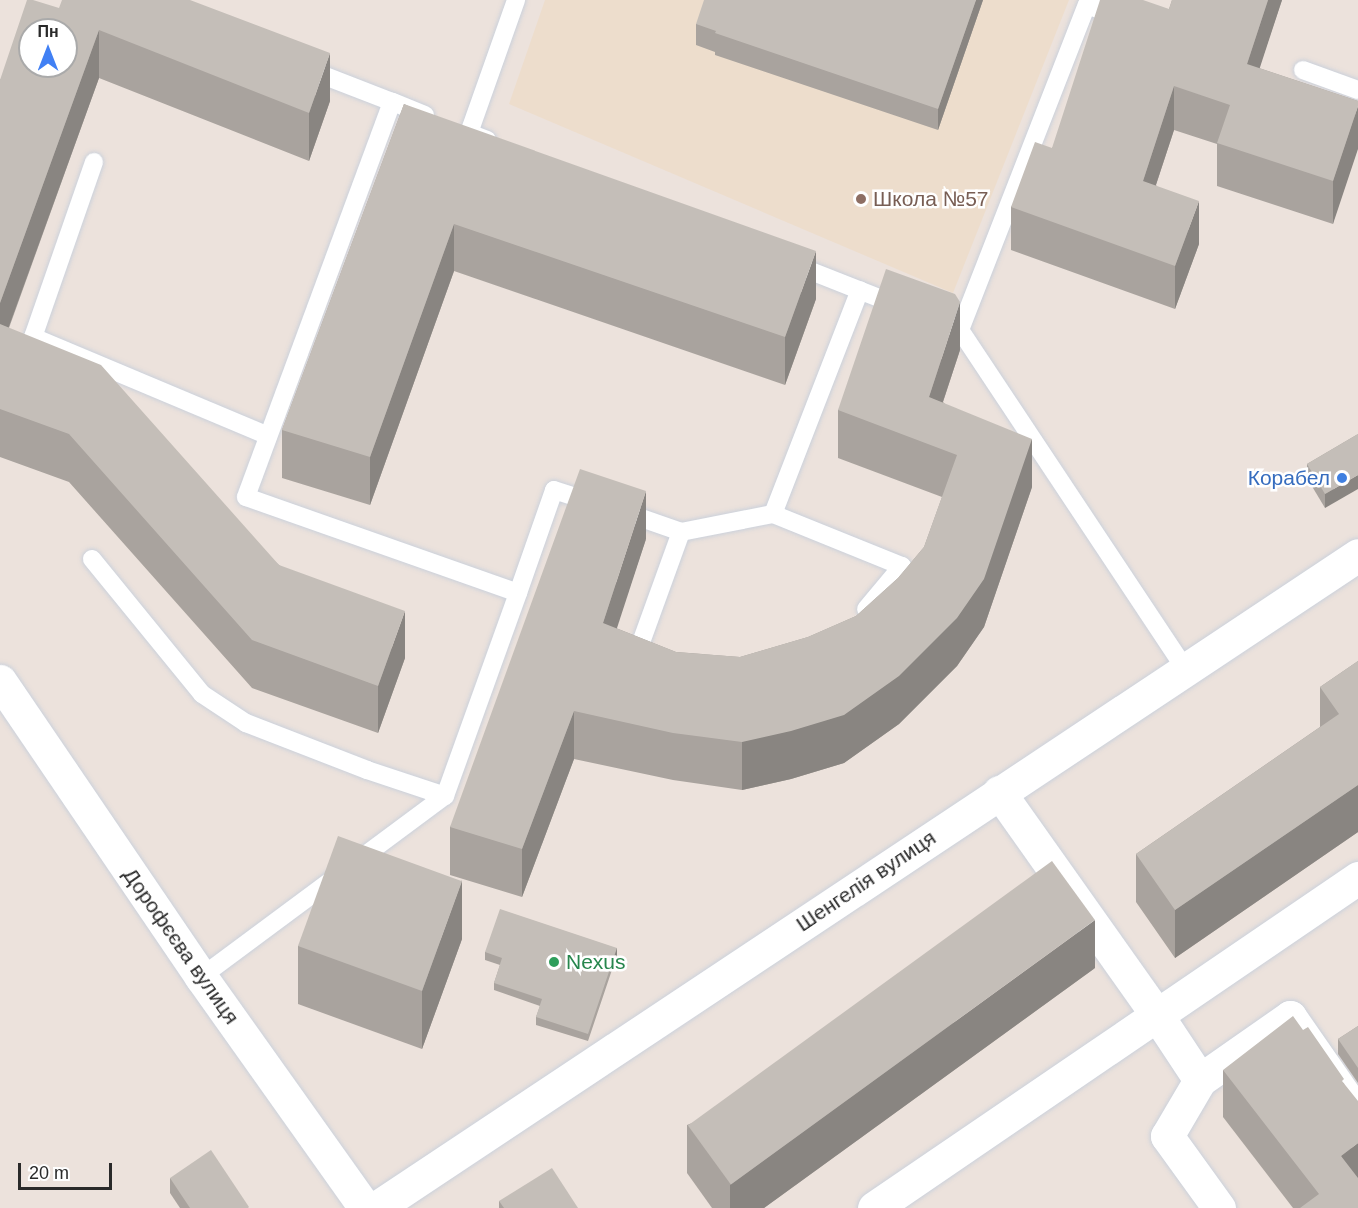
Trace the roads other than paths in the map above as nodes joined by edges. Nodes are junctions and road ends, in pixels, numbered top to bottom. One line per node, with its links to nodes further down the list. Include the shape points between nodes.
1 (516, 0): 7 (lane)
2 (1137, 22): 12 (lane, via 1087,5)
3 (295, 64): 6 (lane)
4 (1303, 70): 5 (lane)
5 (1358, 90)
6 (392, 102): 7 (lane); 13 (lane)
7 (458, 128): 8 (lane)
8 (501, 146)
9 (94, 162): 13 (lane, via 33,337)
10 (773, 255): 11 (lane)
11 (860, 290): 12 (lane); 14 (lane)
12 (960, 330): 21 (lane)
13 (268, 436): 18 (lane, via 246,497)
14 (773, 514): 15 (lane); 19 (lane, via 902,566 877,599)
15 (681, 532): 18 (lane, via 554,490); 20 (lane, via 634,659)
16 (1358, 555): 21 (street, Шенгелія вулиця)
17 (92, 559): 24 (lane, via 202,694 246,723)
18 (518, 592): 24 (lane)
19 (855, 619)
20 (654, 665)
21 (1185, 669): 23 (street, Шенгелія вулиця)
22 (0, 681): 26 (street, Дорофєєва вулиця)
23 (999, 792): 27 (street); 31 (street, Шенгелія вулиця)
24 (445, 796): 26 (lane)
25 (1358, 878): 27 (street)
26 (201, 977): 30 (street, Дорофєєва вулиця)
27 (1158, 1014): 28 (street); 32 (street)
28 (1200, 1080): 29 (street, via 1290,1017); 33 (street, via 1167,1136)
29 (1358, 1115)
30 (365, 1208)
31 (376, 1208)
32 (874, 1208)
33 (1219, 1208)

